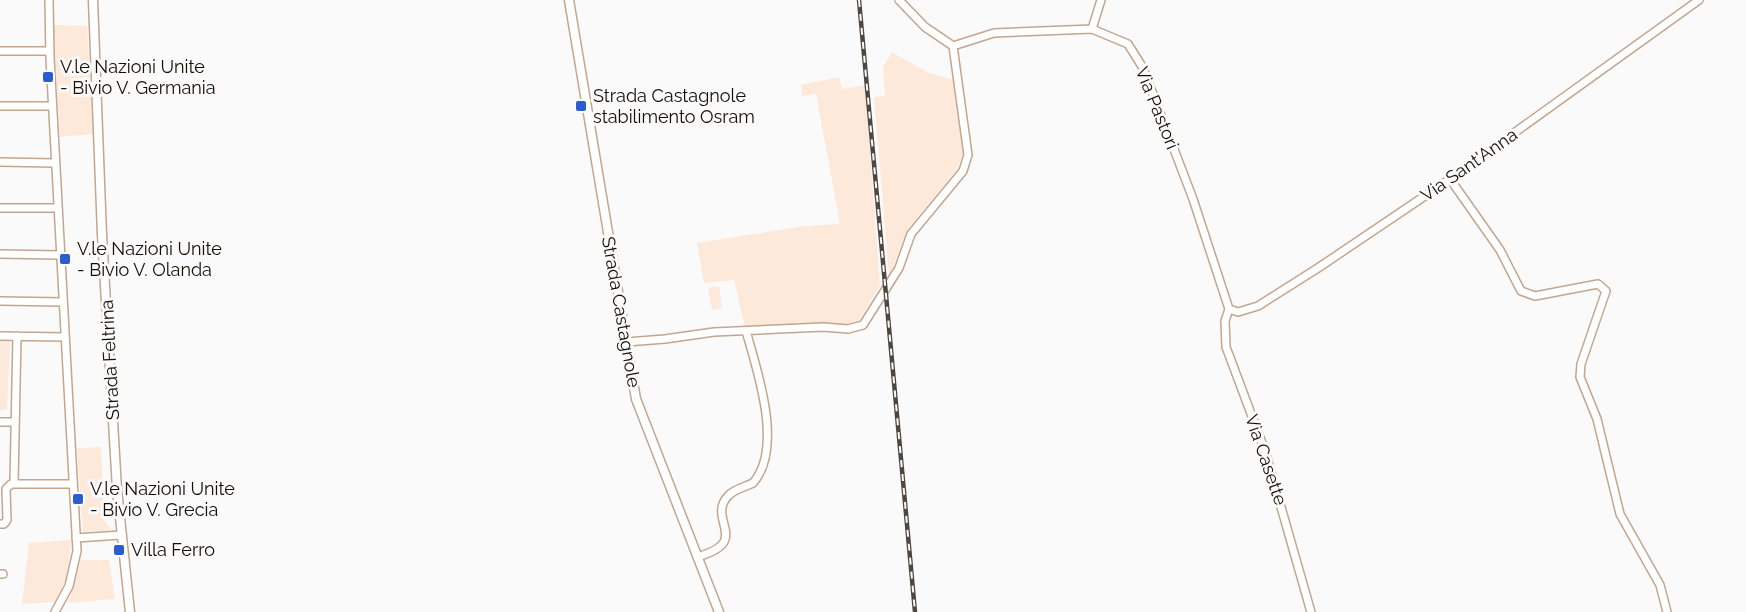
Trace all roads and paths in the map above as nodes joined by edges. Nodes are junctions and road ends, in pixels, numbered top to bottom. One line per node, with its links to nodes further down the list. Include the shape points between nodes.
1 (49, 0): 10 (street)
2 (93, 0): 33 (main road, Strada Feltrina)
3 (569, 0): 27 (main road, Strada Castagnole)
4 (899, 0): 8 (street, via 925,27)
5 (1101, 0): 7 (street)
6 (1699, 0): 15 (street, Via Sant'Anna)
7 (1092, 29): 8 (street, Via Pastori, via 994,33); 22 (street, Via Pastori, via 1128,44 1143,68 1193,198)
8 (953, 46): 23 (street, via 968,155 963,171 910,234 899,268 868,320 856,328)
9 (0, 51): 10 (street)
10 (50, 51): 12 (street)
11 (0, 106): 12 (street)
12 (52, 106): 14 (street)
13 (0, 162): 14 (street)
14 (55, 163): 17 (street)
15 (1450, 179): 22 (street, Via Sant'Anna, via 1258,306 1238,312); 40 (street, via 1500,250 1521,291 1534,296 1598,284 1606,291 1580,377 1597,419 1620,514 1660,585)
16 (0, 208): 17 (street)
17 (58, 208): 19 (street)
18 (0, 254): 19 (street)
19 (60, 255): 21 (street)
20 (0, 301): 21 (street)
21 (63, 302): 26 (street)
22 (1229, 309): 39 (street, Via Casette, via 1225,321 1226,347 1264,451)
23 (746, 331): 27 (street); 35 (street, via 766,409 763,461 755,481 730,494 725,501 722,511 726,534 722,546 716,552)
24 (0, 336): 25 (street)
25 (18, 336): 26 (street); 29 (street)
26 (64, 337): 31 (street)
27 (626, 342): 35 (main road, Strada Castagnole, via 640,413)
28 (0, 422): 29 (street)
29 (15, 422): 30 (street)
30 (14, 483): 31 (street); 32 (street, via 6,489 7,520)
31 (73, 484): 34 (street)
32 (0, 524)
33 (121, 535): 34 (street); 37 (main road, Strada Feltrina)
34 (76, 538): 36 (street, via 73,574)
35 (697, 557): 38 (main road, Strada Castagnole)
36 (55, 612)
37 (130, 612)
38 (719, 612)
39 (1311, 612)
40 (1667, 612)

